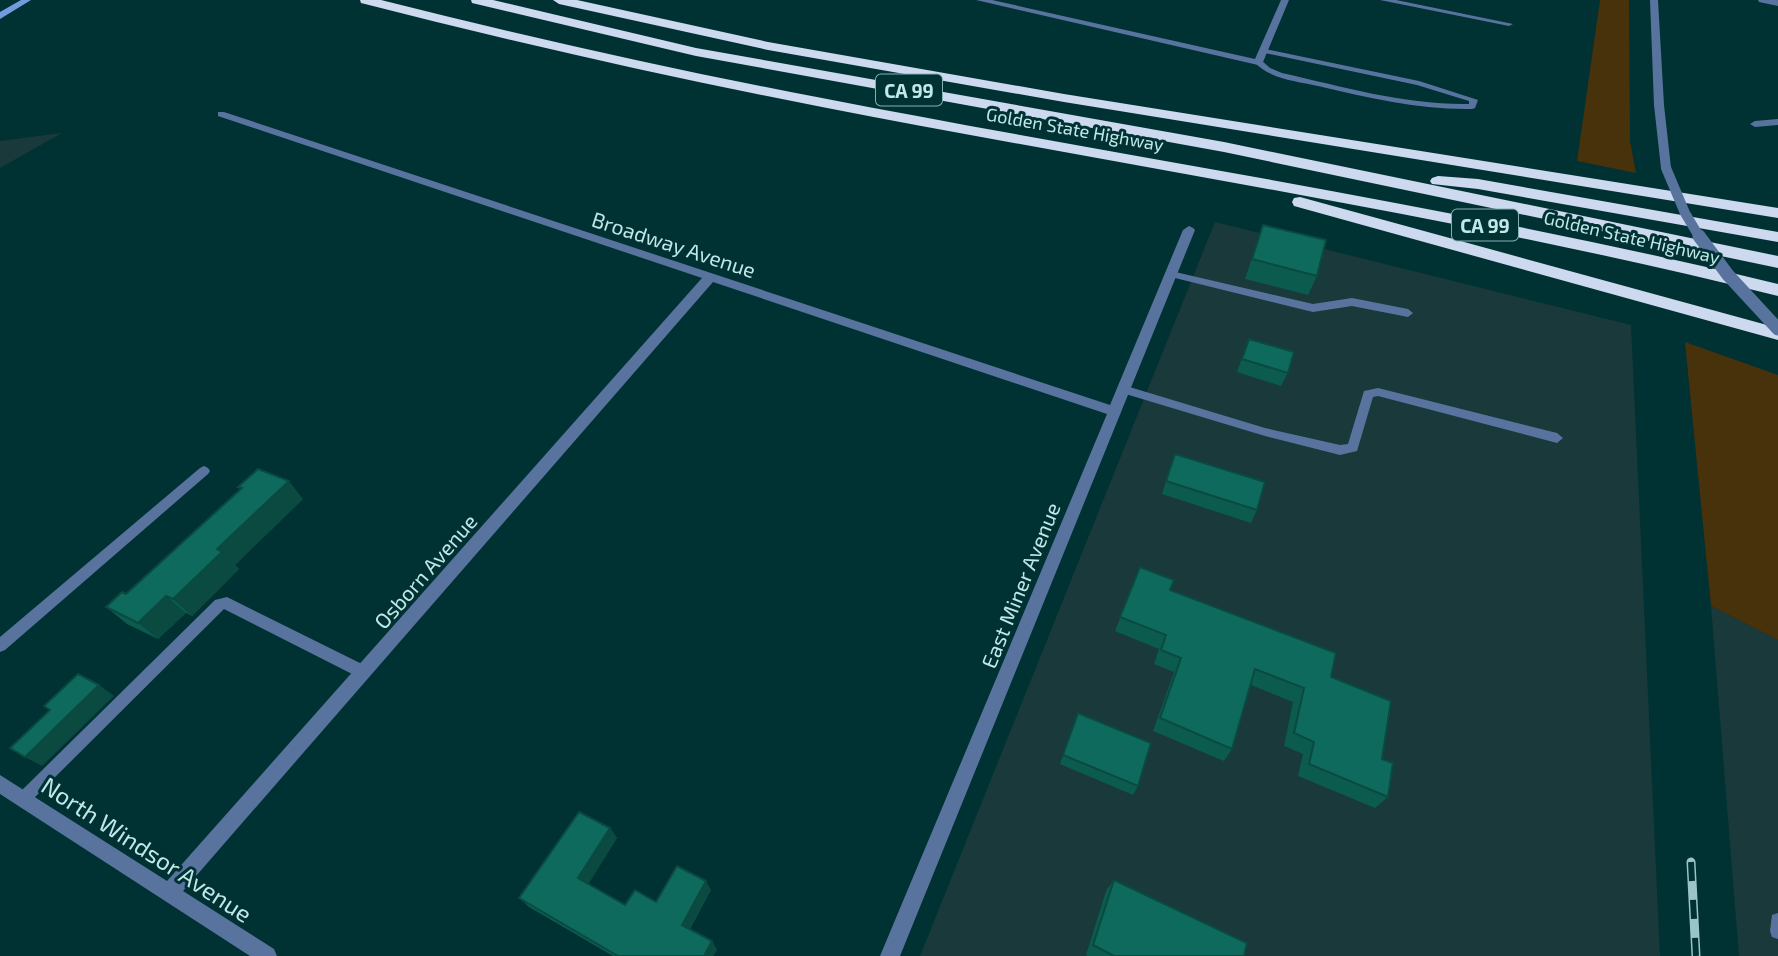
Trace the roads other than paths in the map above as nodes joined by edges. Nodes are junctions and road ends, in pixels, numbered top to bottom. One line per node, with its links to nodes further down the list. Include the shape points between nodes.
1 (27, 0): 11 (main road)
2 (366, 0): 18 (highway, Golden State Highway / CA 99, via 804,101)
3 (477, 0): 19 (highway, Golden State Highway / CA 99, via 696,52 1224,146)
4 (559, 0): 20 (highway, via 768,46 1051,96)
5 (980, 0): 14 (street)
6 (1285, 0): 13 (street)
7 (1384, 0): 12 (lane)
8 (1654, 0): 28 (street, bridge, via 1659,105 1666,167 1674,191 1726,273)
9 (1762, 0): 10 (street)
10 (1778, 3)
11 (0, 16)
12 (1509, 24)
13 (1263, 50): 14 (street); 14 (lane, via 1419,83 1474,100 1472,106 1457,107 1399,100 1280,75)
14 (1258, 62)
15 (221, 114): 25 (street, Broadway Avenue)
16 (1778, 121): 17 (street)
17 (1755, 124)
18 (1191, 170): 26 (highway, Golden State Highway / CA 99, via 1596,246); 28 (highway)
19 (1342, 173): 22 (highway, via 1478,184); 23 (highway, Golden State Highway / CA 99)
20 (1778, 213)
21 (1189, 230): 24 (street, East Miner Avenue)
22 (1778, 237)
23 (1778, 262)
24 (1171, 275): 27 (lane, via 1312,308 1352,302); 29 (street, East Miner Avenue)
25 (711, 276): 30 (street, Broadway Avenue); 34 (street, Osborn Avenue)
26 (1778, 290)
27 (1408, 313)
28 (1778, 332)
29 (1123, 389): 30 (street, East Miner Avenue); 31 (lane, via 1340,450 1353,448 1368,394 1378,392)
30 (1114, 411): 41 (street, East Miner Avenue)
31 (1557, 438)
32 (204, 471): 33 (lane)
33 (0, 646)
34 (363, 673): 36 (lane, via 227,603 220,604); 37 (street, Osborn Avenue)
35 (0, 785): 36 (street, North Windsor Avenue)
36 (23, 799): 37 (street, North Windsor Avenue)
37 (169, 893): 40 (street, North Windsor Avenue)
38 (1778, 921): 39 (lane)
39 (1778, 931)
40 (267, 956)
41 (890, 956)

